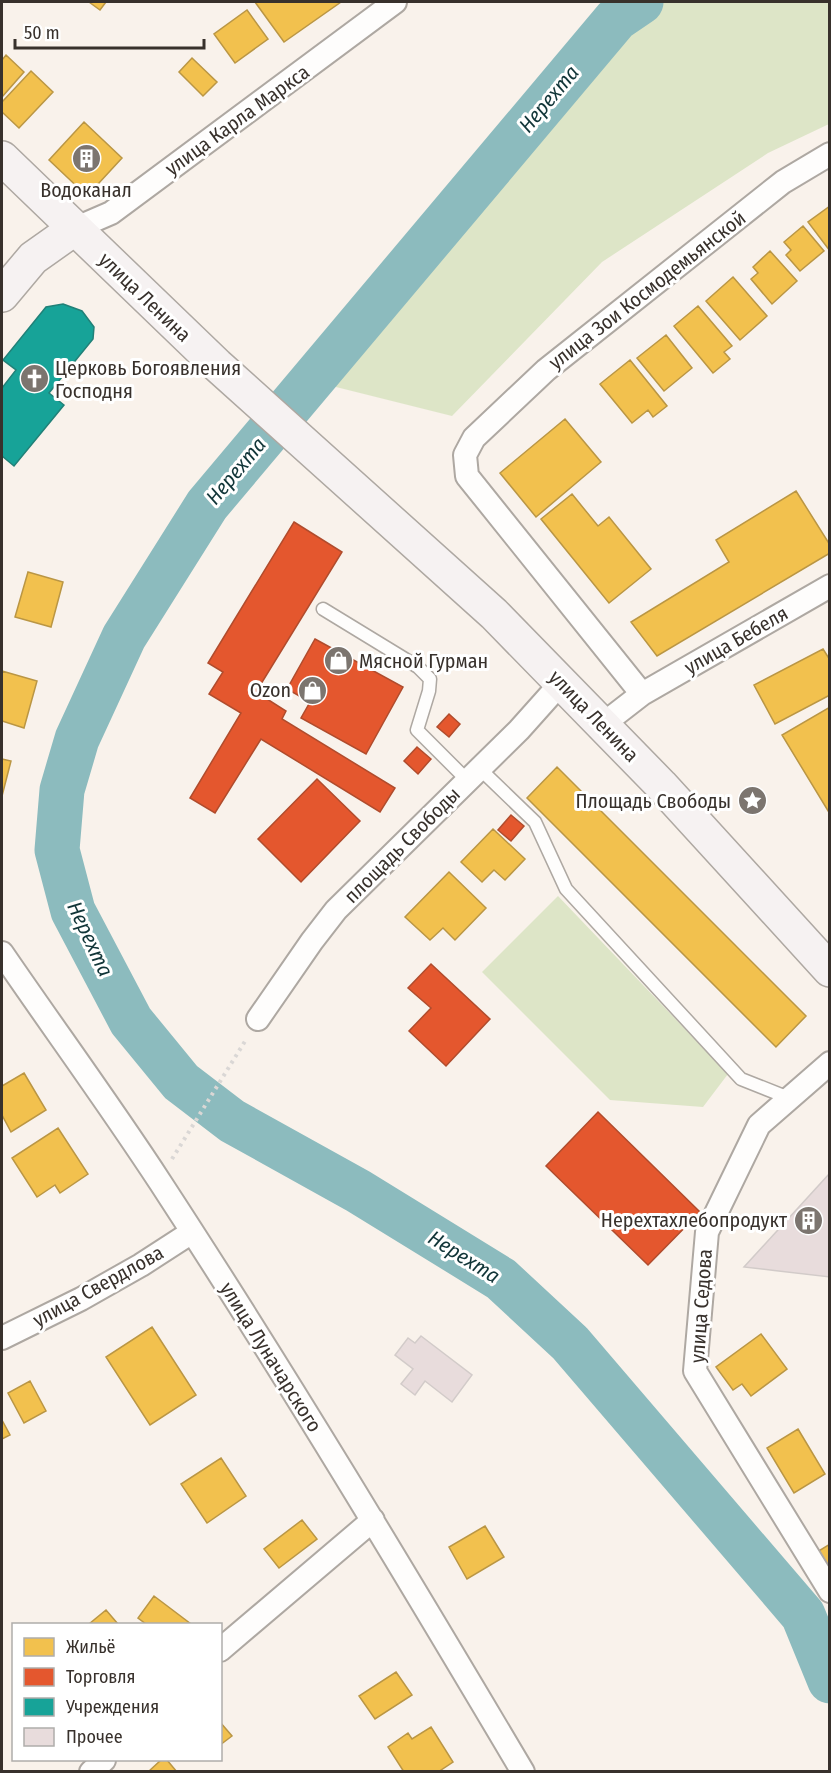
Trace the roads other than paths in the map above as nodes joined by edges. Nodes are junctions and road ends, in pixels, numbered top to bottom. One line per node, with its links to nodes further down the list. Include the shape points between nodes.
1 (395, 2): 4 (street, улица Карла Маркса, via 111,213)
2 (830, 154): 9 (street, улица Зои Космодемьянской, via 783,182 546,370 474,438 465,455 467,476)
3 (2, 158): 4 (main road, улица Ленина)
4 (74, 229): 5 (main road, via 33,258); 8 (main road, улица Ленина, via 217,365 494,614)
5 (2, 295)
6 (830, 586): 9 (street, улица Бебеля)
7 (323, 609): 11 (lane, via 418,667 430,679 417,730)
8 (561, 683): 10 (main road, улица Ленина); 11 (street, площадь Свободы)
9 (642, 694): 10 (street, улица Бебеля)
10 (602, 725): 13 (main road, улица Ленина)
11 (473, 774): 14 (street, площадь Свободы, via 336,910); 16 (lane, via 535,822 566,889 741,1079)
12 (2, 953): 17 (street, улица Луначарского)
13 (830, 970)
14 (258, 1019)
15 (830, 1063): 16 (street, улица Седова)
16 (789, 1098): 20 (street, улица Седова, via 759,1125 707,1233 695,1371)
17 (192, 1232): 18 (street, улица Свердлова, via 81,1299); 19 (street, улица Луначарского)
18 (2, 1338)
19 (373, 1520): 21 (street); 24 (street, улица Луначарского)
20 (830, 1591)
21 (222, 1648)
22 (103, 1761): 23 (street)
23 (92, 1772)
24 (523, 1772)

